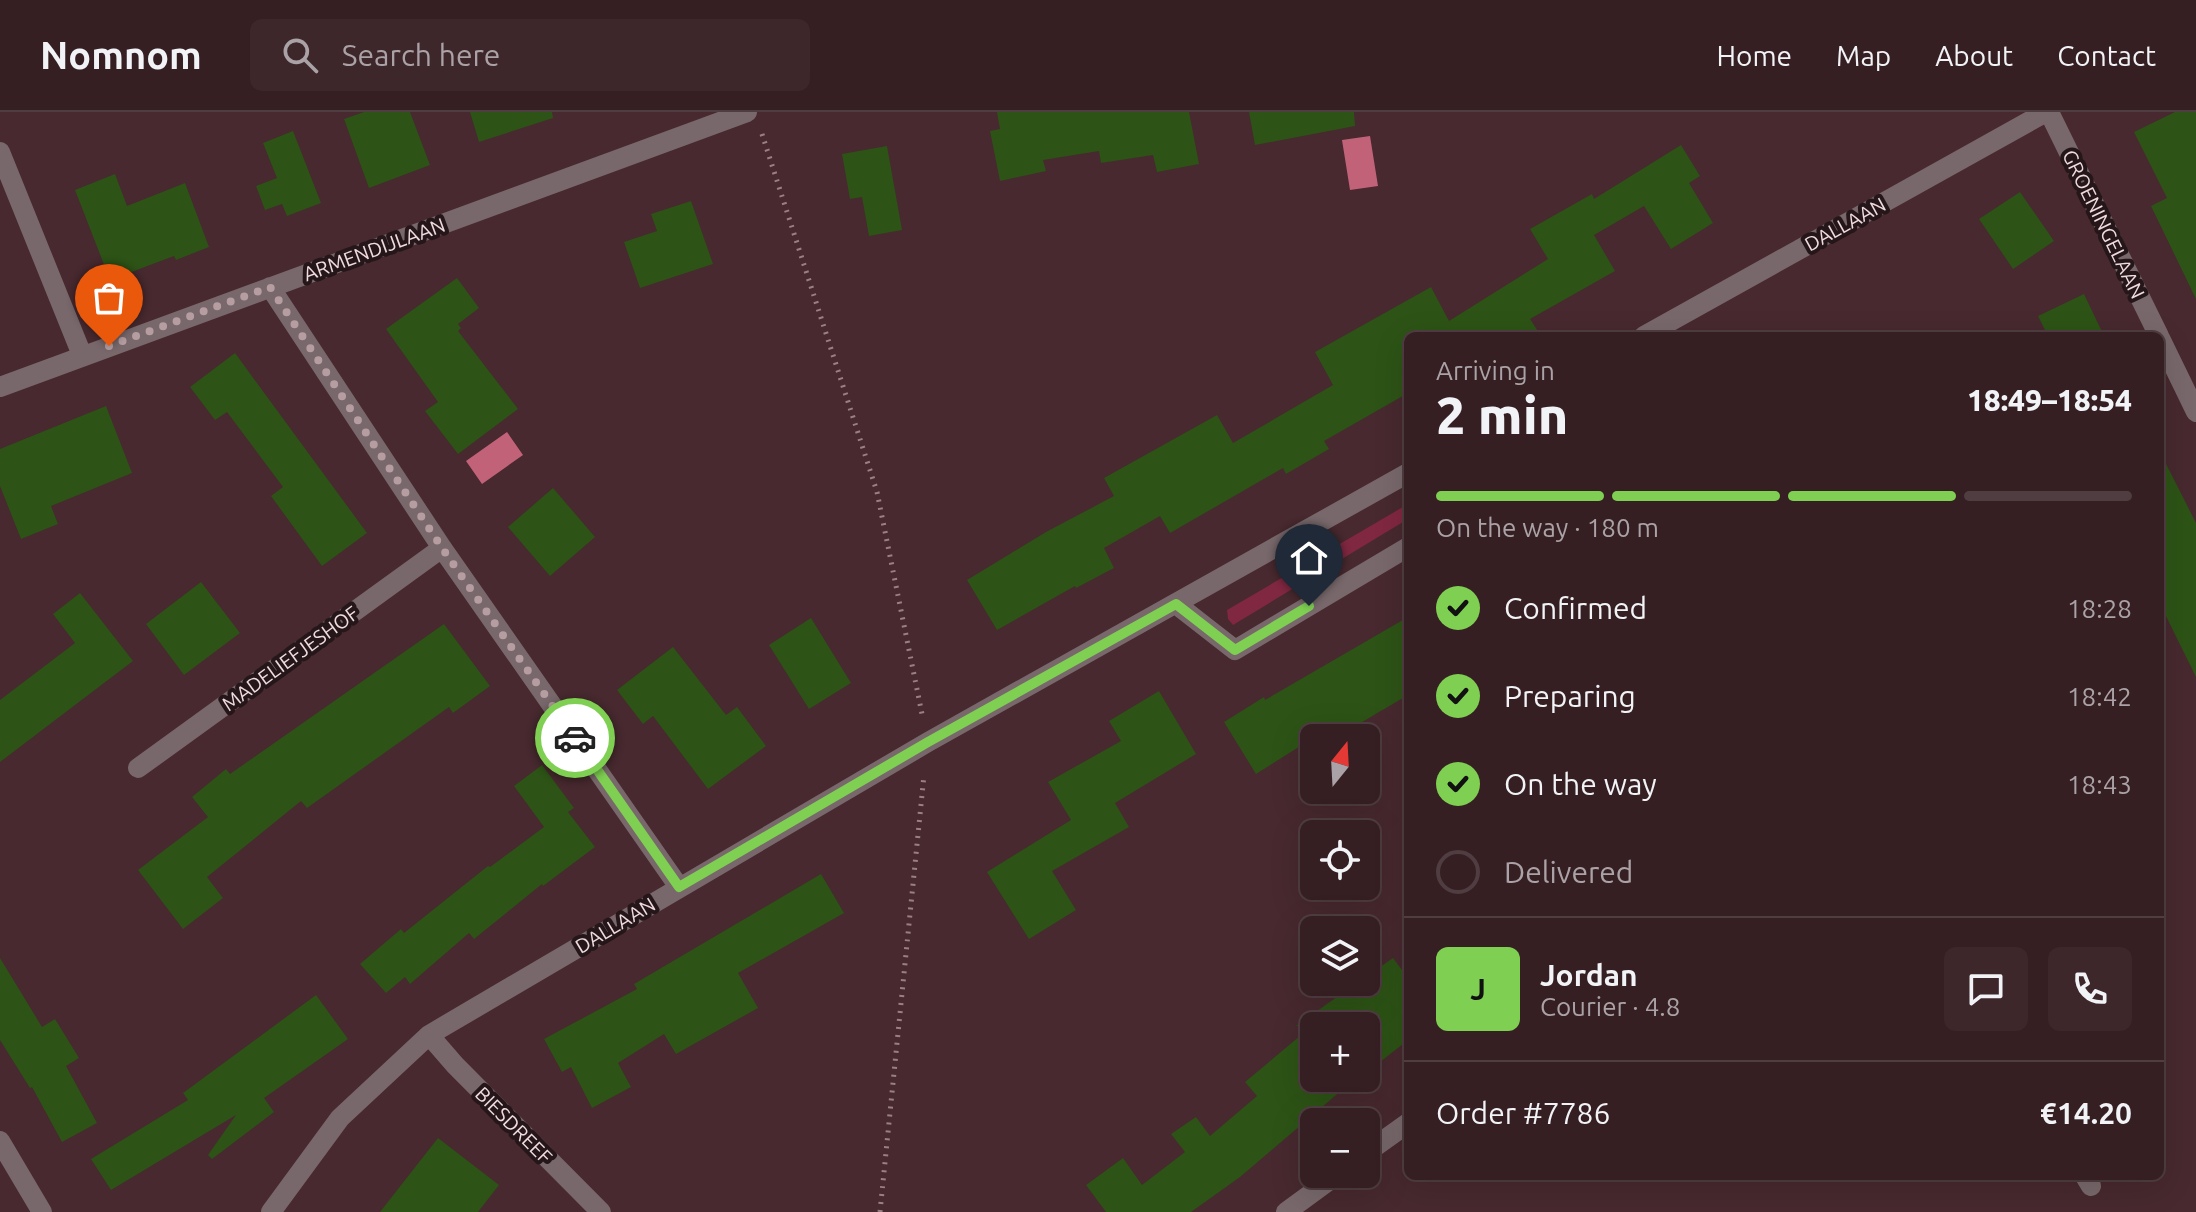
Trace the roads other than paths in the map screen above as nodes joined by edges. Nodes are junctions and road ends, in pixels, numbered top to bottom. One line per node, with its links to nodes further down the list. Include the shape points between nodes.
1 (2048, 112): 5 (street, DALLAAN); 6 (street, GROENINGELAAN)
2 (754, 120): 4 (street, ARMENDIJLAAN)
3 (0, 152): 8 (street)
4 (270, 287): 8 (street, ARMENDIJLAAN); 12 (street)
5 (1666, 330)
6 (2158, 332)
7 (2164, 345): 10 (street, GROENINGELAAN)
8 (82, 355): 9 (street, ARMENDIJLAAN)
9 (0, 387)
10 (2196, 412)
11 (1404, 475): 14 (street, DALLAAN)
12 (442, 548): 15 (street, MADELIEFJESHOF); 16 (street)
13 (1404, 549): 14 (street, via 1235,650)
14 (1176, 604): 16 (street, DALLAAN)
15 (138, 768)
16 (679, 887): 17 (street, DALLAAN)
17 (429, 1035): 23 (street, DALLAAN, via 340,1118); 24 (street, BIESDREEF)
18 (1404, 1126): 20 (street)
19 (0, 1141): 22 (street)
20 (1380, 1143)
21 (1319, 1188): 25 (street)
22 (42, 1212)
23 (271, 1212)
24 (601, 1212)
25 (1286, 1212)

